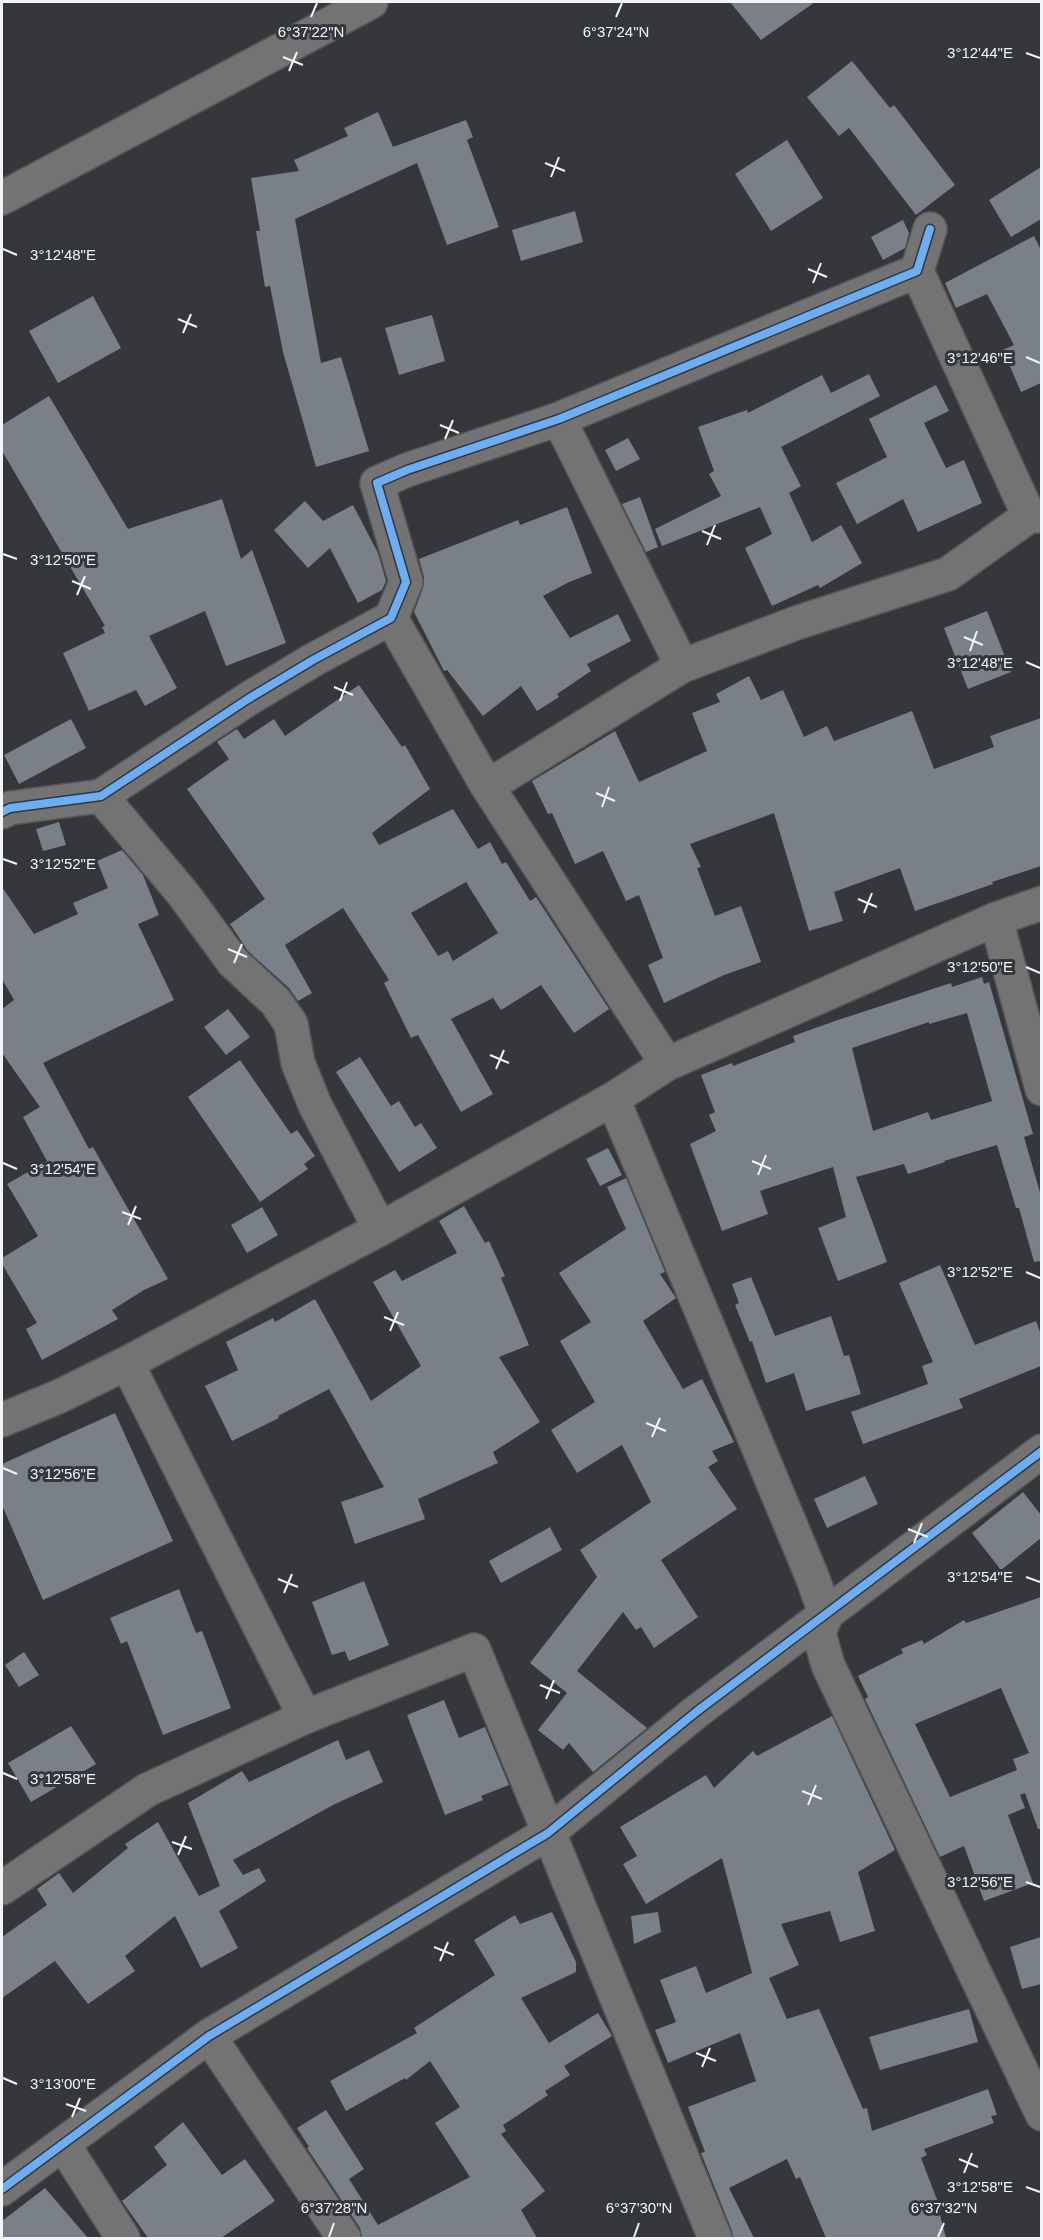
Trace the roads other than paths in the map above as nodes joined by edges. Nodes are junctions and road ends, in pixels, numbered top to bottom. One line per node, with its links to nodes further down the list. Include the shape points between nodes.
1 (371, 2): 2 (street)
2 (2, 198)
3 (930, 230): 4 (street)
4 (917, 271): 5 (street); 6 (street)
5 (559, 419): 7 (street, via 377,483 406,582); 8 (street)
6 (1035, 516): 8 (street, via 948,574 799,622)
7 (391, 618): 9 (street); 10 (street, via 249,699)
8 (682, 666): 9 (street)
9 (486, 784): 14 (street)
10 (101, 796): 11 (street); 17 (street, via 184,895 233,962 276,1002 291,1024 298,1063 315,1105)
11 (2, 812)
12 (1041, 903): 13 (street)
13 (996, 919): 14 (street); 15 (street)
14 (668, 1064): 16 (street)
15 (1041, 1089)
16 (613, 1099): 17 (street); 21 (street)
17 (380, 1229): 18 (street)
18 (127, 1363): 19 (street); 22 (street)
19 (2, 1420)
20 (1041, 1451): 21 (street)
21 (826, 1615): 23 (street, via 696,1712); 26 (street, via 819,1633 828,1665)
22 (305, 1717): 23 (street, via 474,1650); 24 (street, via 147,1790)
23 (548, 1833): 25 (street); 31 (street)
24 (2, 1888)
25 (209, 2036): 27 (street); 30 (street)
26 (1041, 2114)
27 (63, 2144): 28 (street); 29 (street)
28 (2, 2189)
29 (123, 2238)
30 (344, 2238)
31 (715, 2238)

